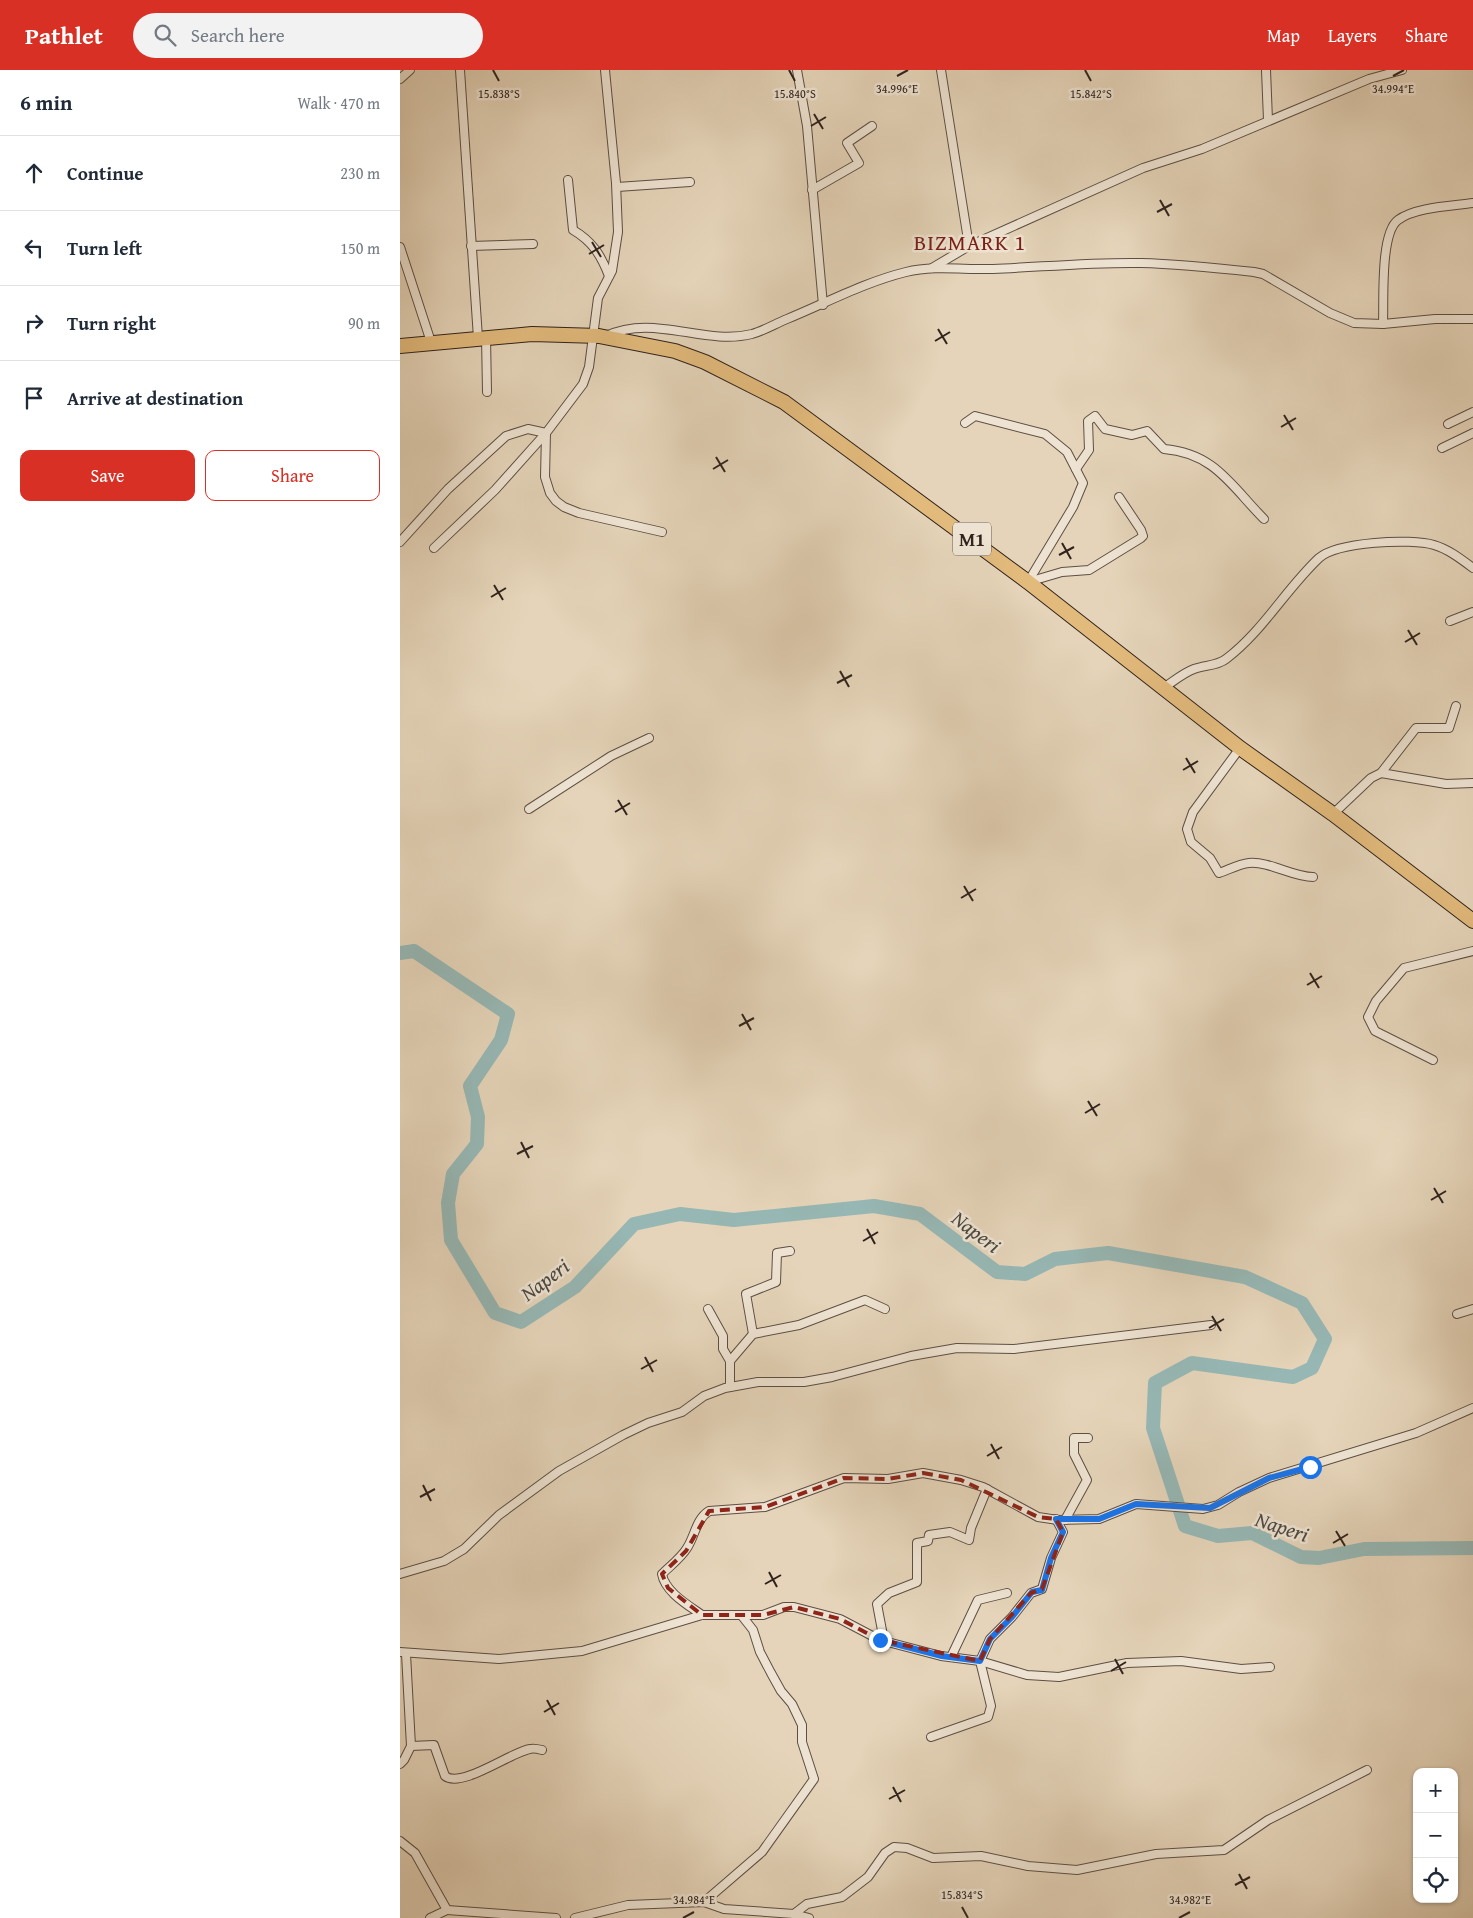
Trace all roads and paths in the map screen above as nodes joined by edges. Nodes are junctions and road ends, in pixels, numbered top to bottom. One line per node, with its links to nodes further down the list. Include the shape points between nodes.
1 (410, 70): 8 (street)
2 (460, 70): 17 (street)
3 (605, 70): 13 (street)
4 (797, 70): 14 (street, via 807,126)
5 (941, 70): 18 (street)
6 (1266, 70): 9 (street)
7 (1402, 70): 9 (street, via 1369,79)
8 (400, 79)
9 (1268, 120): 18 (street, via 1202,149 1143,168)
10 (872, 126): 14 (street, via 847,143 859,163)
11 (568, 180): 21 (street, via 573,230 585,237 601,255)
12 (690, 182): 13 (street)
13 (617, 187): 21 (street, via 618,232)
14 (812, 190): 22 (street)
15 (1473, 203): 25 (street, via 1417,212 1392,226 1387,242)
16 (533, 244): 17 (street)
17 (471, 246): 27 (street)
18 (969, 246): 20 (street)
19 (400, 249): 28 (street)
20 (932, 268): 22 (street, via 864,285); 25 (street, via 962,270 1140,263 1254,272 1343,319)
21 (609, 276): 26 (street, via 598,298)
22 (823, 305): 26 (street, via 752,334 725,336 641,327)
23 (1473, 314): 24 (street)
24 (1469, 319): 25 (street)
25 (1383, 324)
26 (599, 336): 27 (highway, M1, via 532,334); 34 (street, via 583,384); 44 (highway, M1, via 675,351 705,362 784,402)
27 (482, 338): 28 (highway, M1); 30 (street)
28 (431, 342): 29 (highway, M1)
29 (400, 346)
30 (487, 392)
31 (1473, 412): 33 (street)
32 (965, 423): 37 (street, via 975,416 1045,434 1067,452)
33 (1448, 424)
34 (546, 433): 40 (street, via 545,477 556,501 579,513); 41 (street, via 528,429 506,436 448,489); 42 (street, via 495,490)
35 (1473, 433): 36 (street)
36 (1442, 448)
37 (1076, 469): 39 (street, via 1088,450 1088,421 1095,416 1105,429 1132,435 1147,431 1164,449 1184,450 1216,468); 44 (street, via 1082,483 1073,507)
38 (1119, 498): 44 (street, via 1141,530 1141,538 1089,570 1062,572)
39 (1264, 519)
40 (662, 532)
41 (400, 542)
42 (434, 548)
43 (1473, 568): 47 (street, via 1442,547 1431,544 1375,543 1334,549 1319,558 1274,611 1227,658 1192,669)
44 (1028, 582): 47 (highway, M1)
45 (1473, 612): 46 (street)
46 (1450, 620)
47 (1165, 687): 50 (highway, M1)
48 (1456, 706): 51 (street, via 1449,728 1416,728)
49 (649, 738): 53 (street, via 611,756)
50 (1240, 748): 54 (highway, M1); 55 (street, via 1193,812 1187,829 1191,842 1210,858 1219,873 1250,863 1300,877)
51 (1381, 773): 52 (street, via 1446,784); 54 (street, via 1371,778)
52 (1473, 783)
53 (529, 808)
54 (1333, 814): 56 (highway, M1)
55 (1314, 877)
56 (1473, 921)
57 (1473, 951): 58 (street, via 1404,968 1376,1001 1368,1017 1375,1031)
58 (1433, 1060)
59 (790, 1251): 65 (street, via 777,1253 776,1282 746,1294)
60 (708, 1309): 66 (street, via 723,1336 723,1349)
61 (886, 1309): 65 (street, via 865,1300 799,1325)
62 (1473, 1309): 63 (street)
63 (1457, 1314)
64 (1211, 1326): 67 (street, via 1014,1349 957,1348 804,1382 758,1382)
65 (752, 1334): 66 (street)
66 (730, 1361): 67 (street)
67 (730, 1387): 73 (street, via 704,1396 682,1412 623,1435 559,1471 499,1515 464,1549 444,1561)
68 (1473, 1408): 72 (street, via 1416,1433 1269,1478 1218,1505 1196,1509 1136,1504 1099,1519)
69 (1088, 1438): 72 (street, via 1074,1438 1074,1454 1087,1480)
70 (987, 1489): 71 (street, via 1038,1517); 75 (street, via 923,1473 888,1479 844,1478 765,1507 709,1511 701,1518 686,1550 662,1574 668,1588); 77 (street, via 969,1540 950,1532 930,1535 928,1541 917,1543 917,1582 889,1594 877,1604)
71 (1056, 1519): 72 (street); 80 (street, via 1063,1532 1042,1590 1032,1592 990,1639)
72 (1065, 1520)
73 (400, 1574)
74 (1008, 1593): 79 (street, via 978,1600)
75 (702, 1615): 76 (street); 78 (street, via 582,1651 499,1659)
76 (742, 1616): 77 (street, via 763,1615 794,1606 840,1619); 89 (street, via 753,1630 770,1673 802,1725 802,1742 814,1780 762,1852)
77 (884, 1641): 79 (street)
78 (403, 1653): 82 (street)
79 (951, 1657): 80 (street)
80 (980, 1661): 81 (street, via 1028,1675 1048,1677 1127,1663 1181,1662 1241,1669); 83 (street, via 991,1706 988,1717)
81 (1270, 1667)
82 (404, 1709): 84 (street)
83 (931, 1737)
84 (411, 1746): 85 (street, via 434,1745 442,1771 448,1778 482,1771 531,1748); 86 (street)
85 (542, 1750)
86 (400, 1764)
87 (1367, 1770): 91 (street, via 1268,1820 1224,1850 1156,1854 1077,1870 1028,1866 981,1856 933,1858 907,1848 894,1847 885,1853 868,1877 842,1897 807,1904)
88 (400, 1841): 90 (street, via 415,1852)
89 (704, 1902): 91 (street, via 724,1909); 94 (street, via 628,1905)
90 (447, 1910): 92 (street); 93 (street)
91 (794, 1914): 95 (street)
92 (430, 1918)
93 (556, 1918)
94 (575, 1918)
95 (809, 1918)

